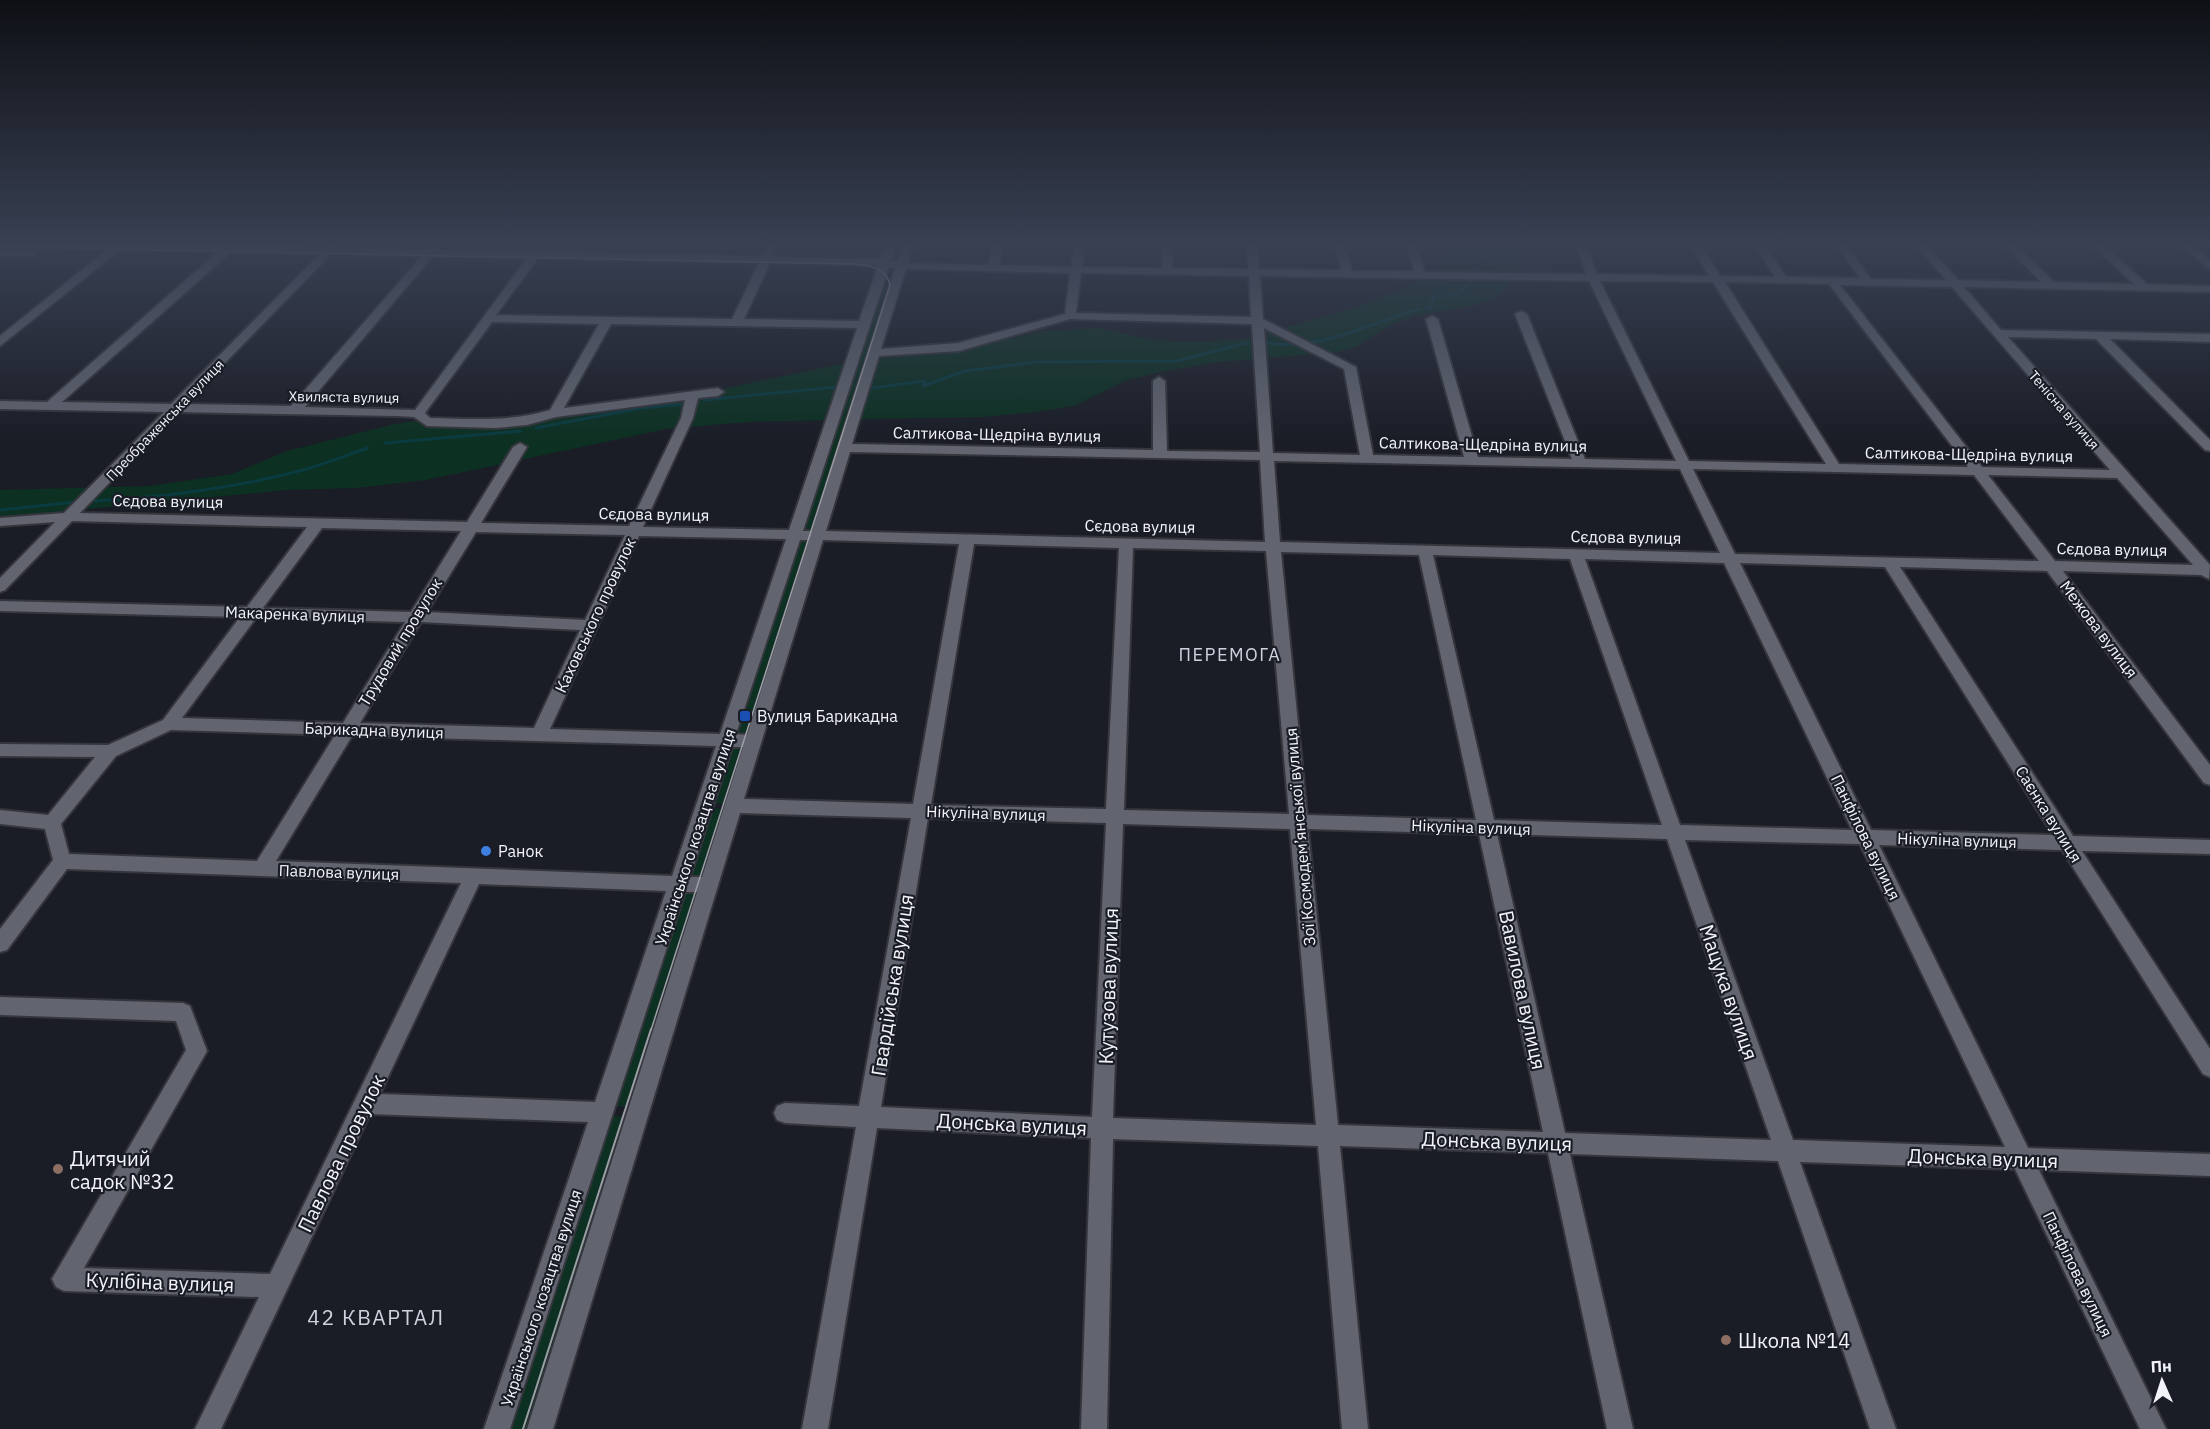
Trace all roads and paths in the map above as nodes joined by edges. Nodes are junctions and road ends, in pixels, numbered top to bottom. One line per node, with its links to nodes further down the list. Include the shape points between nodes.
1 (39, 311): 27 (street)
2 (157, 311): 34 (street)
3 (271, 311): 35 (street, Преображенська вулиця)
4 (380, 311): 36 (street)
5 (493, 311): 17 (street)
6 (742, 311): 21 (street)
7 (870, 311): 22 (street, Українського козацтва вулиця)
8 (887, 311): 29 (street, Українського козацтва вулиця)
9 (1071, 311): 16 (street)
10 (1257, 311): 20 (street, Зої Космодем’янської вулиця)
11 (1610, 311): 47 (street, Панфілова вулиця)
12 (1737, 311): 48 (street)
13 (1856, 311): 49 (street, Межова вулиця)
14 (1976, 311): 23 (street, Тенісна вулиця)
15 (1521, 314): 46 (street)
16 (1070, 316): 20 (street); 29 (street, via 959,346)
17 (488, 318): 19 (street); 38 (street)
18 (1432, 319): 45 (street)
19 (607, 320): 21 (street); 37 (street)
20 (1258, 321): 43 (street, Зої Космодем’янської вулиця); 44 (street, via 1350,367)
21 (736, 323): 22 (street)
22 (865, 326): 56 (street, Українського козацтва вулиця)
23 (1996, 333): 24 (street); 50 (street, Тенісна вулиця)
24 (2099, 335): 25 (street); 40 (street)
25 (2197, 337): 26 (street); 28 (street)
26 (2210, 338)
27 (0, 342)
28 (2210, 350)
29 (874, 353): 41 (street, Українського козацтва вулиця)
30 (1159, 381): 42 (street)
31 (718, 392): 32 (street, Хвиляста вулиця)
32 (691, 395): 37 (street, Хвиляста вулиця); 55 (street, Каховського провулок, via 687,418)
33 (0, 405): 34 (street, Хвиляста вулиця)
34 (51, 405): 35 (street, Хвиляста вулиця)
35 (176, 409): 36 (street, Хвиляста вулиця); 51 (street, Преображенська вулиця)
36 (294, 411): 38 (street, Хвиляста вулиця)
37 (555, 413): 38 (street, Хвиляста вулиця, via 526,421 476,425 427,422)
38 (418, 414)
39 (520, 447): 54 (street, Трудовий провулок)
40 (2210, 447)
41 (844, 448): 42 (street, Салтикова-Щедріна вулиця); 57 (street, Українського козацтва вулиця)
42 (1160, 454): 43 (street, Салтикова-Щедріна вулиця)
43 (1266, 456): 44 (street, Салтикова-Щедріна вулиця); 60 (street, Зої Космодем’янської вулиця)
44 (1367, 458): 45 (street, Салтикова-Щедріна вулиця)
45 (1472, 460): 46 (street, Салтикова-Щедріна вулиця)
46 (1580, 462): 47 (street, Салтикова-Щедріна вулиця)
47 (1686, 464): 48 (street, Салтикова-Щедріна вулиця); 63 (street, Панфілова вулиця)
48 (1835, 468): 49 (street, Салтикова-Щедріна вулиця)
49 (1978, 471): 50 (street, Салтикова-Щедріна вулиця); 65 (street, Межова вулиця)
50 (2120, 474): 66 (street, Тенісна вулиця)
51 (69, 517): 52 (street, Сєдова вулиця); 53 (street, Сєдова вулиця); 67 (street)
52 (0, 522)
53 (318, 523): 54 (street, Сєдова вулиця); 69 (street)
54 (470, 527): 55 (street, Сєдова вулиця); 70 (street, Трудовий провулок)
55 (634, 532): 56 (street, Сєдова вулиця); 71 (street, Каховського провулок)
56 (795, 535): 57 (street, Сєдова вулиця); 75 (street, Українського козацтва вулиця)
57 (817, 536): 58 (street, Сєдова вулиця); 76 (street, Українського козацтва вулиця)
58 (967, 540): 59 (street, Сєдова вулиця); 81 (street, Гвардійська вулиця)
59 (1125, 543): 60 (street, Сєдова вулиця); 83 (street, Кутузова вулиця)
60 (1273, 547): 61 (street, Сєдова вулиця); 84 (street, Зої Космодем’янської вулиця)
61 (1425, 550): 62 (street, Сєдова вулиця); 86 (street, Вавилова вулиця)
62 (1576, 554): 63 (street, Сєдова вулиця); 87 (street, Мацука вулиця)
63 (1732, 558): 64 (street, Сєдова вулиця); 88 (street, Панфілова вулиця)
64 (1889, 562): 65 (street, Сєдова вулиця); 89 (street, Саєнка вулиця)
65 (2051, 566): 66 (street, Сєдова вулиця); 79 (street, Межова вулиця)
66 (2209, 571)
67 (0, 587)
68 (0, 606): 69 (street, Макаренка вулиця)
69 (254, 613): 70 (street, Макаренка вулиця); 72 (street)
70 (415, 617): 71 (street, Макаренка вулиця); 73 (street, Трудовий провулок)
71 (590, 626): 74 (street, Каховського провулок)
72 (169, 724): 73 (street, Барикадна вулиця); 78 (street, Барикадна вулиця)
73 (348, 729): 74 (street, Барикадна вулиця); 92 (street, Трудовий провулок)
74 (539, 735): 75 (street, Барикадна вулиця)
75 (727, 740): 76 (street, Барикадна вулиця); 94 (street, Українського козацтва вулиця)
76 (753, 741): 80 (street, Українського козацтва вулиця)
77 (0, 750): 78 (street, Барикадна вулиця)
78 (110, 751): 85 (street)
79 (2210, 778)
80 (733, 806): 81 (street, Нікуліна вулиця); 95 (street, Українського козацтва вулиця)
81 (920, 811): 83 (street, Нікуліна вулиця); 102 (street, Гвардійська вулиця)
82 (0, 817): 85 (street)
83 (1114, 817): 84 (street, Нікуліна вулиця); 103 (street, Кутузова вулиця)
84 (1298, 822): 86 (street, Нікуліна вулиця); 104 (street, Зої Космодем’янської вулиця)
85 (52, 823): 91 (street)
86 (1486, 827): 87 (street, Нікуліна вулиця); 105 (street, Вавилова вулиця)
87 (1673, 832): 88 (street, Нікуліна вулиця); 106 (street, Мацука вулиця)
88 (1867, 838): 89 (street, Нікуліна вулиця); 107 (street, Панфілова вулиця)
89 (2068, 843): 90 (street, Нікуліна вулиця); 98 (street, Саєнка вулиця)
90 (2210, 847)
91 (62, 861): 92 (street, Павлова вулиця); 96 (street)
92 (262, 869): 93 (street, Павлова вулиця)
93 (474, 876): 94 (street, Павлова вулиця); 99 (street, Павлова провулок)
94 (679, 884): 95 (street, Павлова вулиця); 100 (street, Українського козацтва вулиця)
95 (708, 885): 112 (street, Українського козацтва вулиця)
96 (0, 944)
97 (0, 1006): 109 (street, Кулібіна вулиця, via 183,1012 197,1052 64,1279)
98 (2210, 1067)
99 (364, 1104): 100 (street); 109 (street, Павлова провулок)
100 (603, 1112): 111 (street, Українського козацтва вулиця)
101 (785, 1113): 102 (street, Донська вулиця)
102 (870, 1118): 103 (street, Донська вулиця); 113 (street, Гвардійська вулиця)
103 (1102, 1128): 104 (street, Донська вулиця); 114 (street, Кутузова вулиця)
104 (1327, 1136): 105 (street, Донська вулиця); 115 (street, Зої Космодем’янської вулиця)
105 (1557, 1143): 106 (street, Донська вулиця); 116 (street, Вавилова вулиця)
106 (1785, 1151): 107 (street, Донська вулиця); 117 (street, Мацука вулиця)
107 (2022, 1159): 108 (street, Донська вулиця); 118 (street, Панфілова вулиця)
108 (2210, 1165)
109 (277, 1286): 110 (street, Павлова провулок)
110 (208, 1429)
111 (497, 1429)
112 (540, 1429)
113 (815, 1429)
114 (1094, 1429)
115 (1354, 1429)
116 (1620, 1429)
117 (1883, 1429)
118 (2153, 1429)

